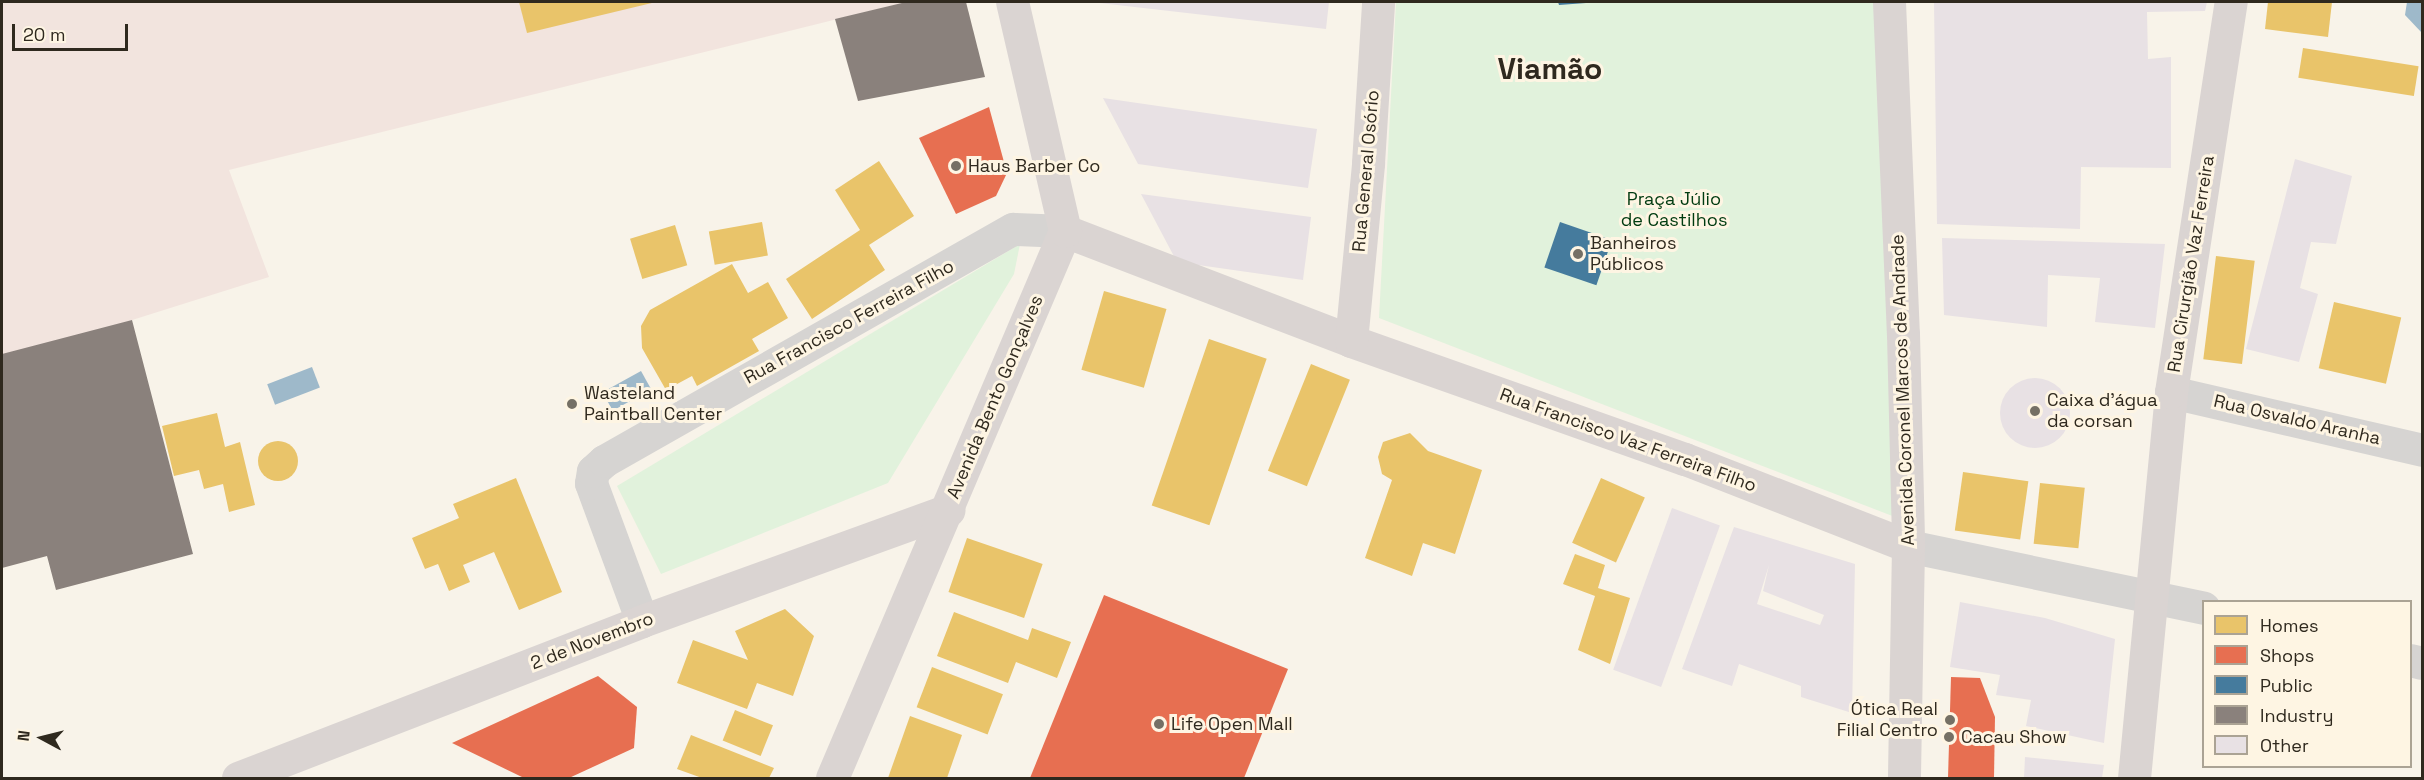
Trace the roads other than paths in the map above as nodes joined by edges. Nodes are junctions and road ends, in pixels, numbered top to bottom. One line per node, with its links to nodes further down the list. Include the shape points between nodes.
1 (1012, 2): 5 (street)
2 (1378, 2): 6 (street, Rua General Osório)
3 (1889, 2): 10 (street, Avenida Coronel Marcos de Andrade)
4 (2231, 2): 7 (street, Rua Cirurgião Vaz Ferreira)
5 (1065, 231): 6 (street, Rua Francisco Vaz Ferreira Filho); 9 (street, Avenida Bento Gonçalves); 13 (street, Rua Francisco Ferreira Filho, via 1013,229 604,461 593,471 591,483)
6 (1351, 341): 10 (street, Rua Francisco Vaz Ferreira Filho, via 1685,459)
7 (2171, 392): 8 (street, Rua Osvaldo Aranha); 11 (street, Rua Cirurgião Vaz Ferreira)
8 (2422, 450)
9 (948, 510): 13 (street, 2 de Novembro); 15 (street, Avenida Bento Gonçalves)
10 (1908, 546): 11 (street, Rua Francisco Vaz Ferreira Filho); 16 (street, Avenida Coronel Marcos de Andrade)
11 (2150, 595): 12 (street, Rua Francisco Vaz Ferreira Filho); 17 (street, Rua Cirurgião Vaz Ferreira)
12 (2202, 608)
13 (642, 621): 14 (street, 2 de Novembro)
14 (238, 778)
15 (832, 778)
16 (1905, 778)
17 (2134, 778)

